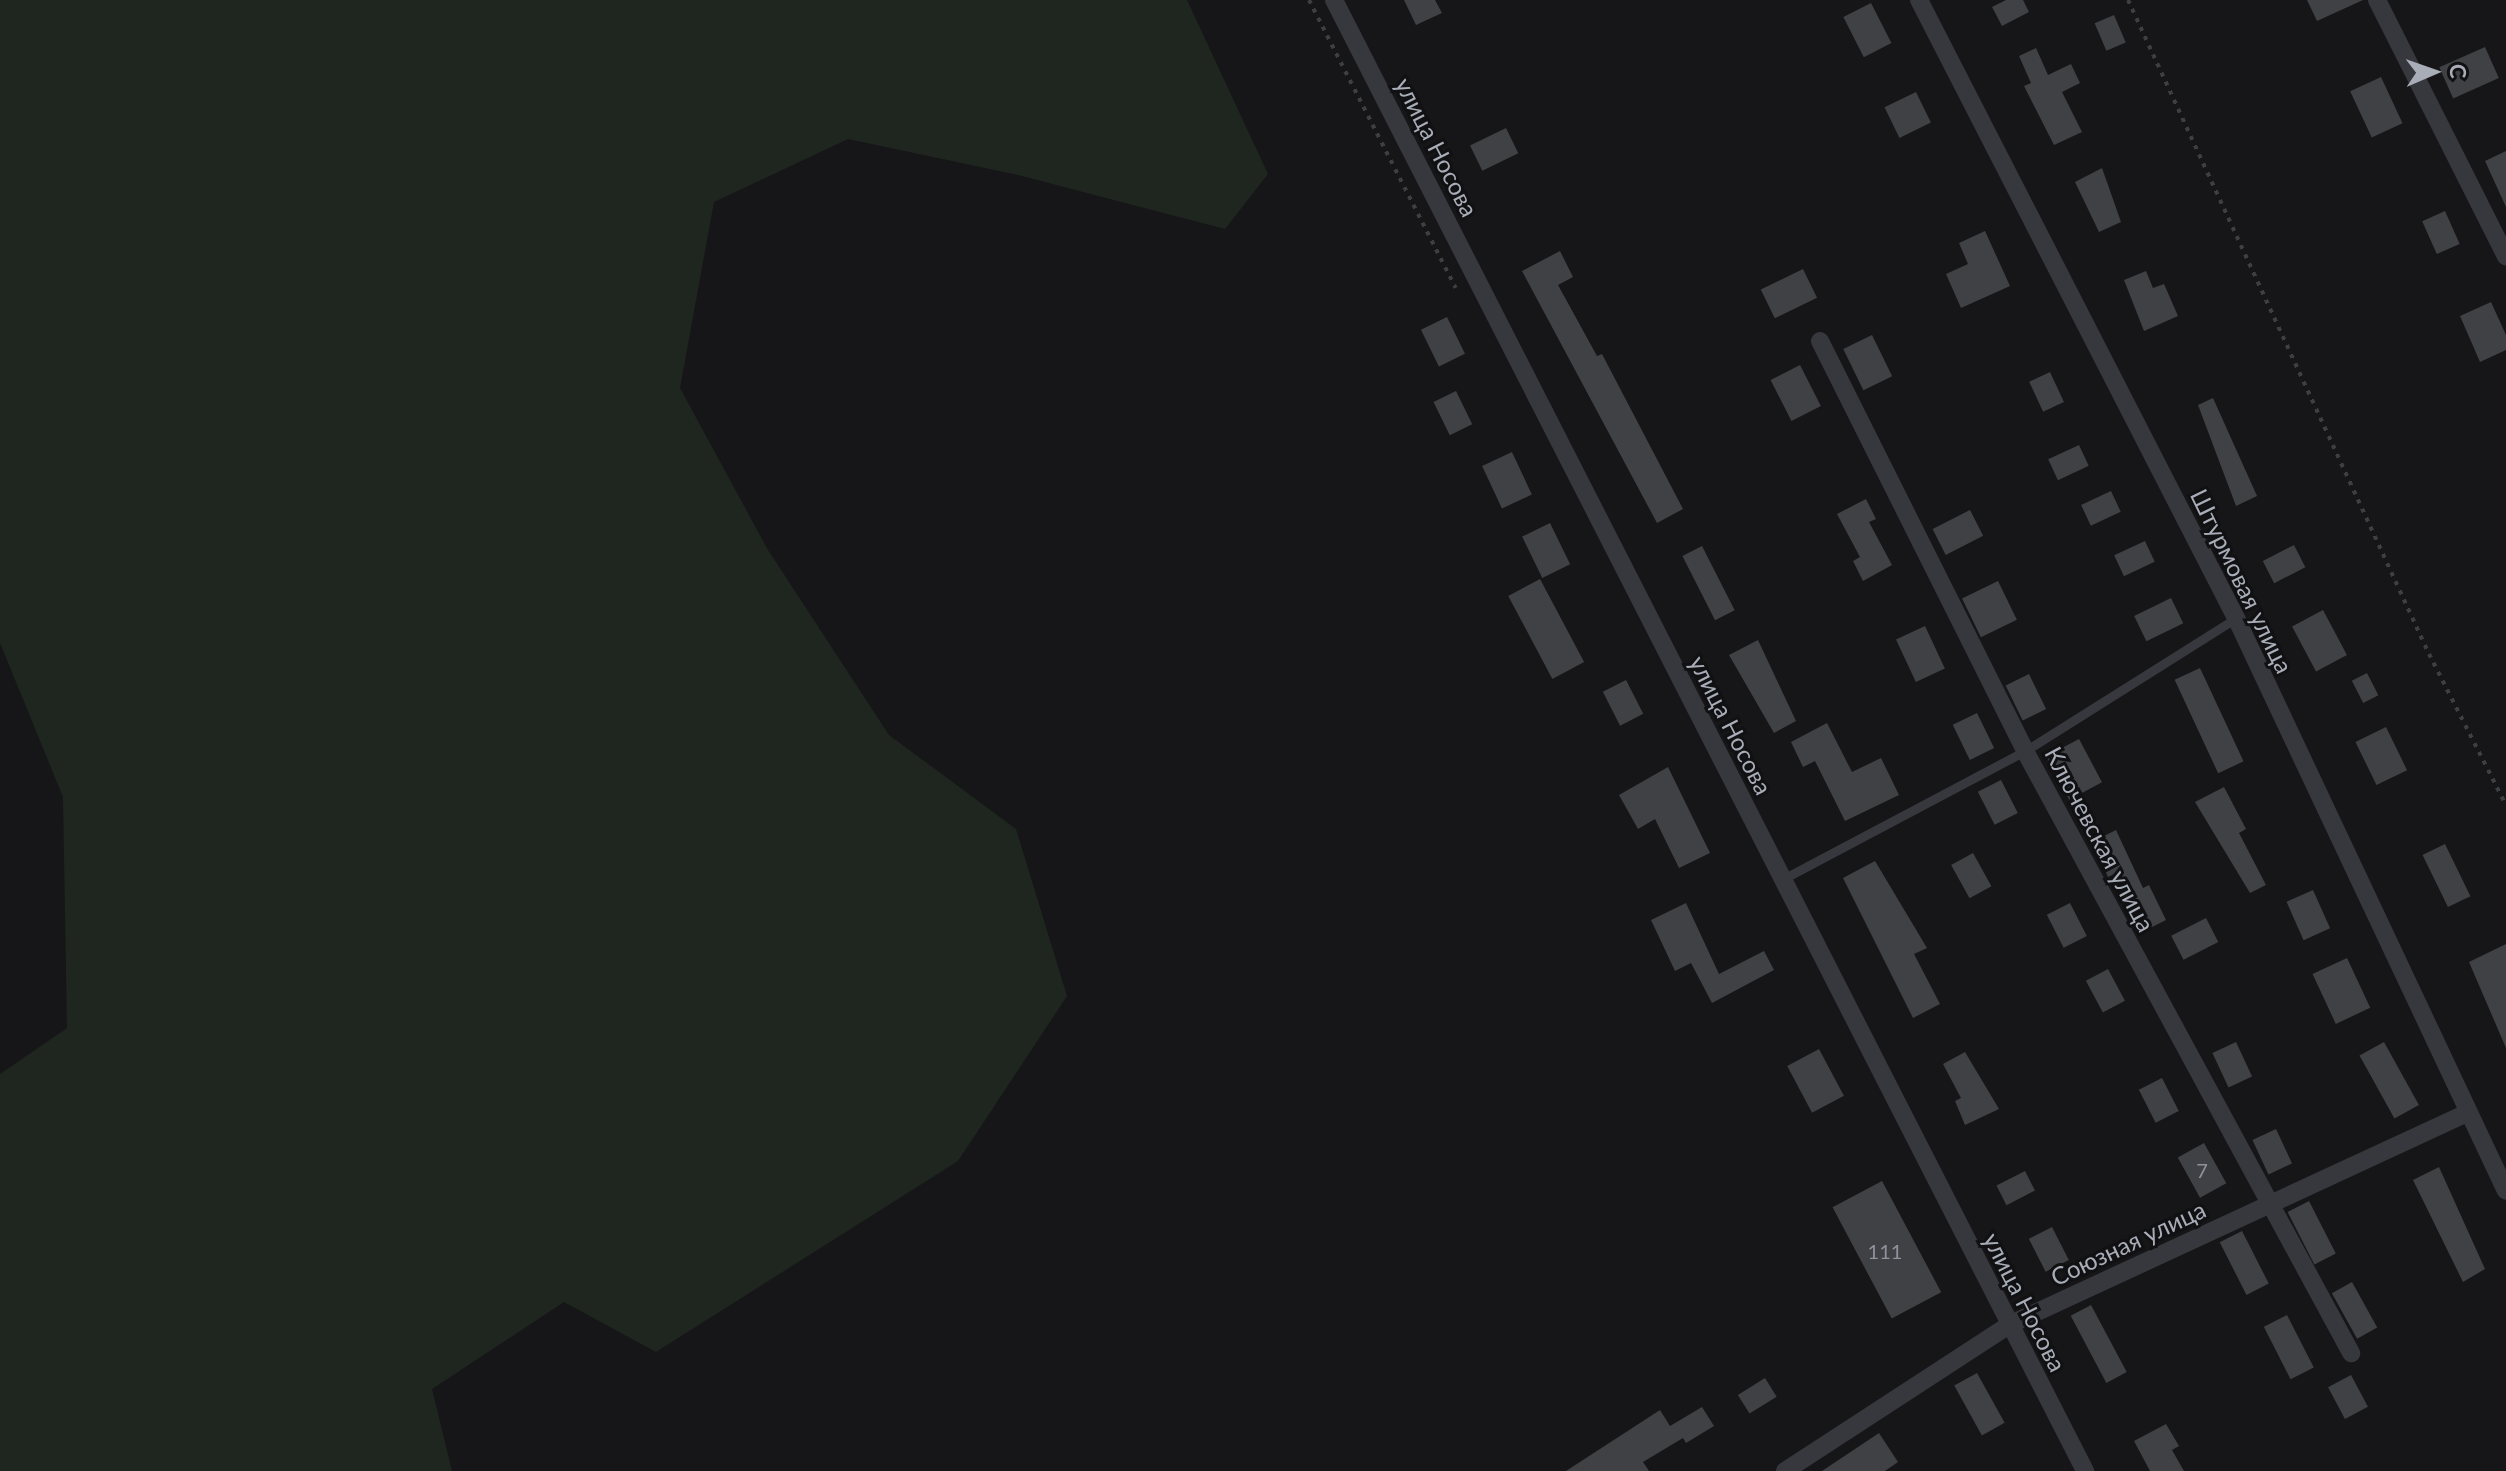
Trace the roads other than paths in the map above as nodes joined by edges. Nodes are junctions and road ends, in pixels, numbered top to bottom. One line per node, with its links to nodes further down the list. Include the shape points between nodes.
1 (1334, 0): 8 (street, улица Носова)
2 (1919, 0): 6 (street, Штурмовая улица)
3 (2377, 0): 4 (street)
4 (2506, 256)
5 (1820, 341): 7 (street, Ключевская улица)
6 (2236, 618): 7 (lane); 9 (street, Штурмовая улица)
7 (2025, 751): 8 (lane); 11 (street, Ключевская улица)
8 (1783, 879): 12 (street, улица Носова)
9 (2467, 1113): 10 (street, Штурмовая улица); 11 (street, Союзная улица)
10 (2506, 1191)
11 (2268, 1203): 12 (street, Союзная улица); 13 (street, Ключевская улица)
12 (2009, 1325): 14 (street, Союзная улица); 15 (street, улица Носова)
13 (2351, 1353)
14 (1785, 1471)
15 (2085, 1471)

